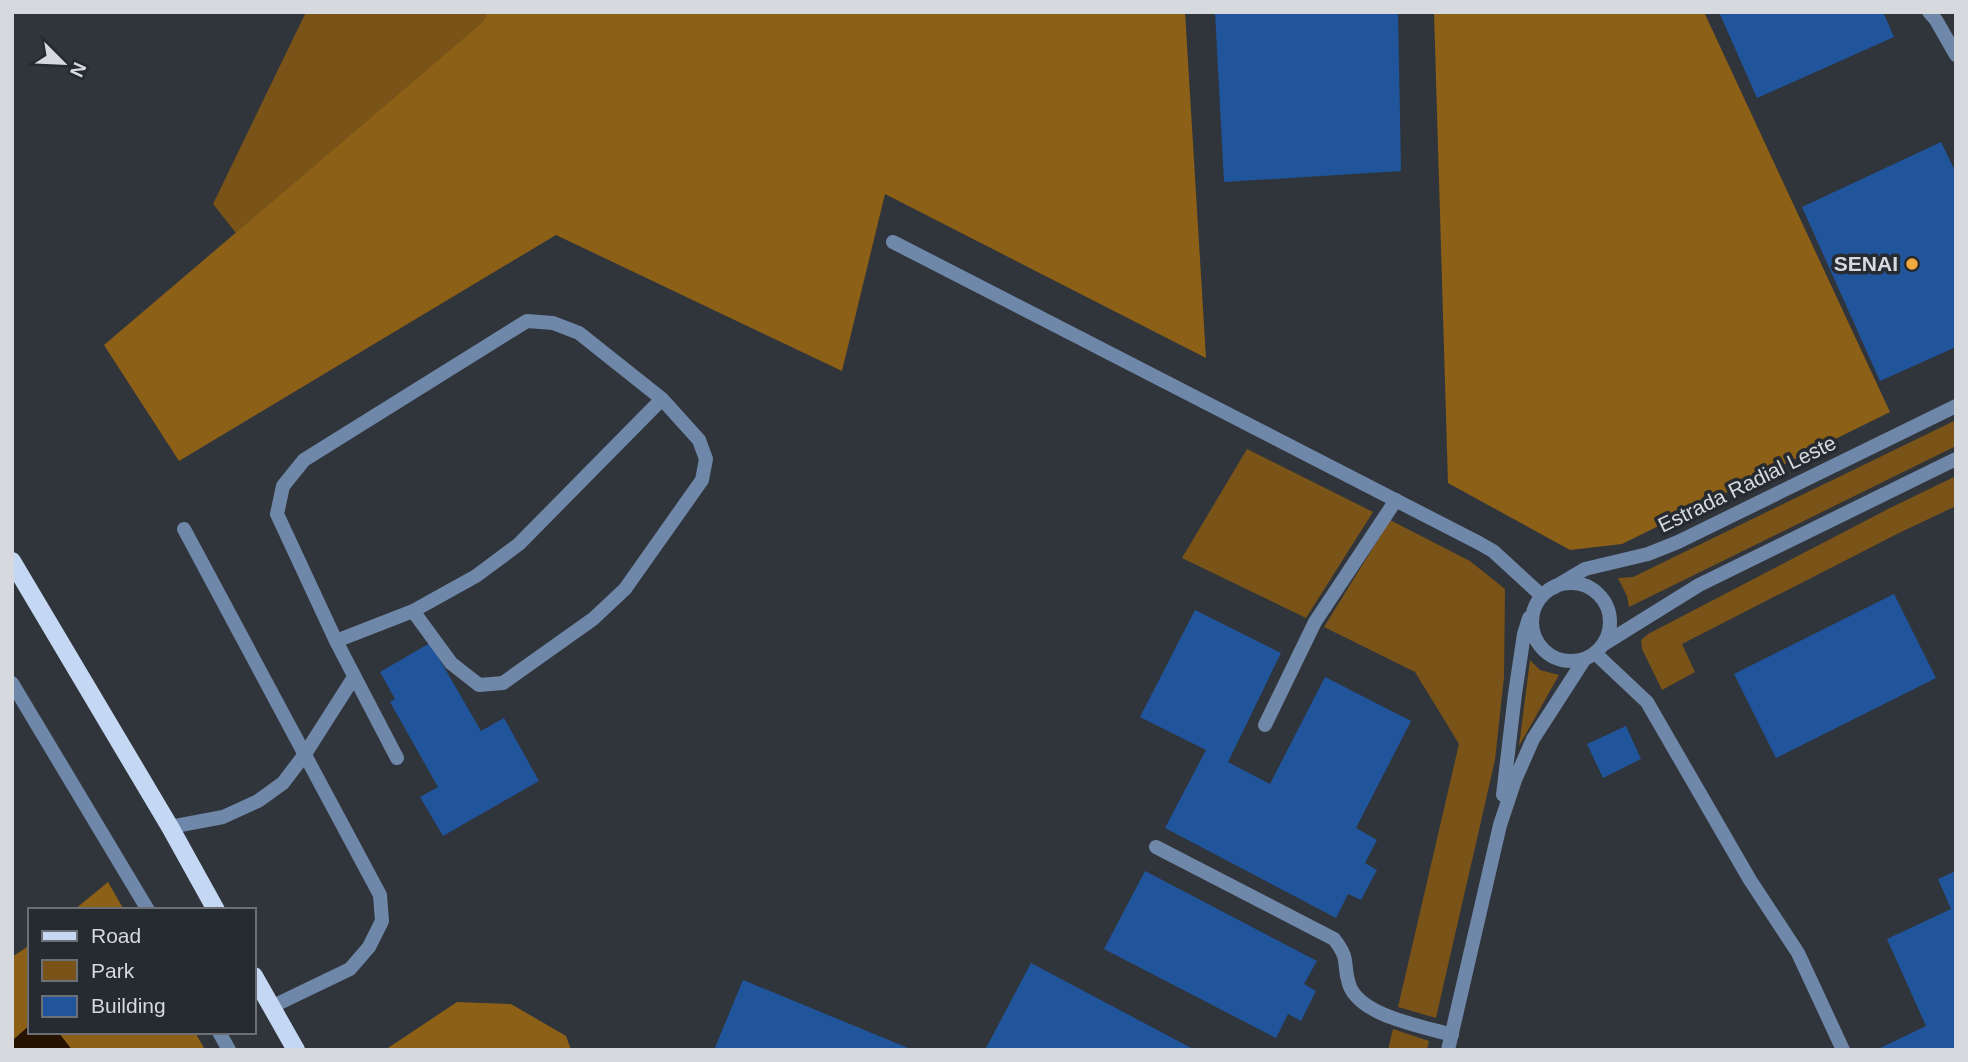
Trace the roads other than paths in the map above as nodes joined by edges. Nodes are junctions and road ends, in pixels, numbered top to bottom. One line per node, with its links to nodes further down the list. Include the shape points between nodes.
1 (1929, 12): 2 (street)
2 (1956, 55)
3 (893, 242): 7 (street)
4 (662, 399): 11 (street, via 519,544 476,576); 11 (street, via 699,440 706,459 702,480 625,589 593,619 503,683 479,685 451,663); 12 (street, via 579,332 527,321 304,460 283,486 277,513)
5 (1956, 406): 10 (street, Estrada Radial Leste, via 1678,542 1585,569)
6 (1956, 459): 13 (street, via 1699,585)
7 (1396, 500): 10 (street, via 1493,551); 16 (street, via 1315,622)
8 (184, 528): 17 (street)
9 (12, 561): 20 (main road)
10 (1543, 597): 13 (street, via 1532,619 1538,644 1547,654 1571,662); 13 (street, via 1564,583 1590,587 1600,595 1611,619 1609,632); 19 (street, via 1524,634)
11 (413, 611): 12 (street)
12 (335, 641): 14 (street)
13 (1595, 652): 19 (street, via 1533,739); 31 (street, via 1647,702 1798,953)
14 (354, 677): 17 (street); 18 (street)
15 (12, 683): 22 (street)
16 (1265, 725)
17 (305, 754): 20 (street, via 283,783 258,801 223,817); 25 (street, via 380,895 382,921 369,947 350,969)
18 (397, 758)
19 (1500, 825): 27 (street)
20 (170, 827): 23 (main road)
21 (1156, 847): 27 (street, via 1334,939 1346,954 1349,984 1359,1001 1374,1011)
22 (147, 908)
23 (215, 908)
24 (256, 980): 25 (main road)
25 (271, 1007): 29 (main road)
26 (220, 1034): 28 (street)
27 (1452, 1035): 30 (street)
28 (229, 1050)
29 (296, 1050)
30 (1448, 1050)
31 (1843, 1050)

